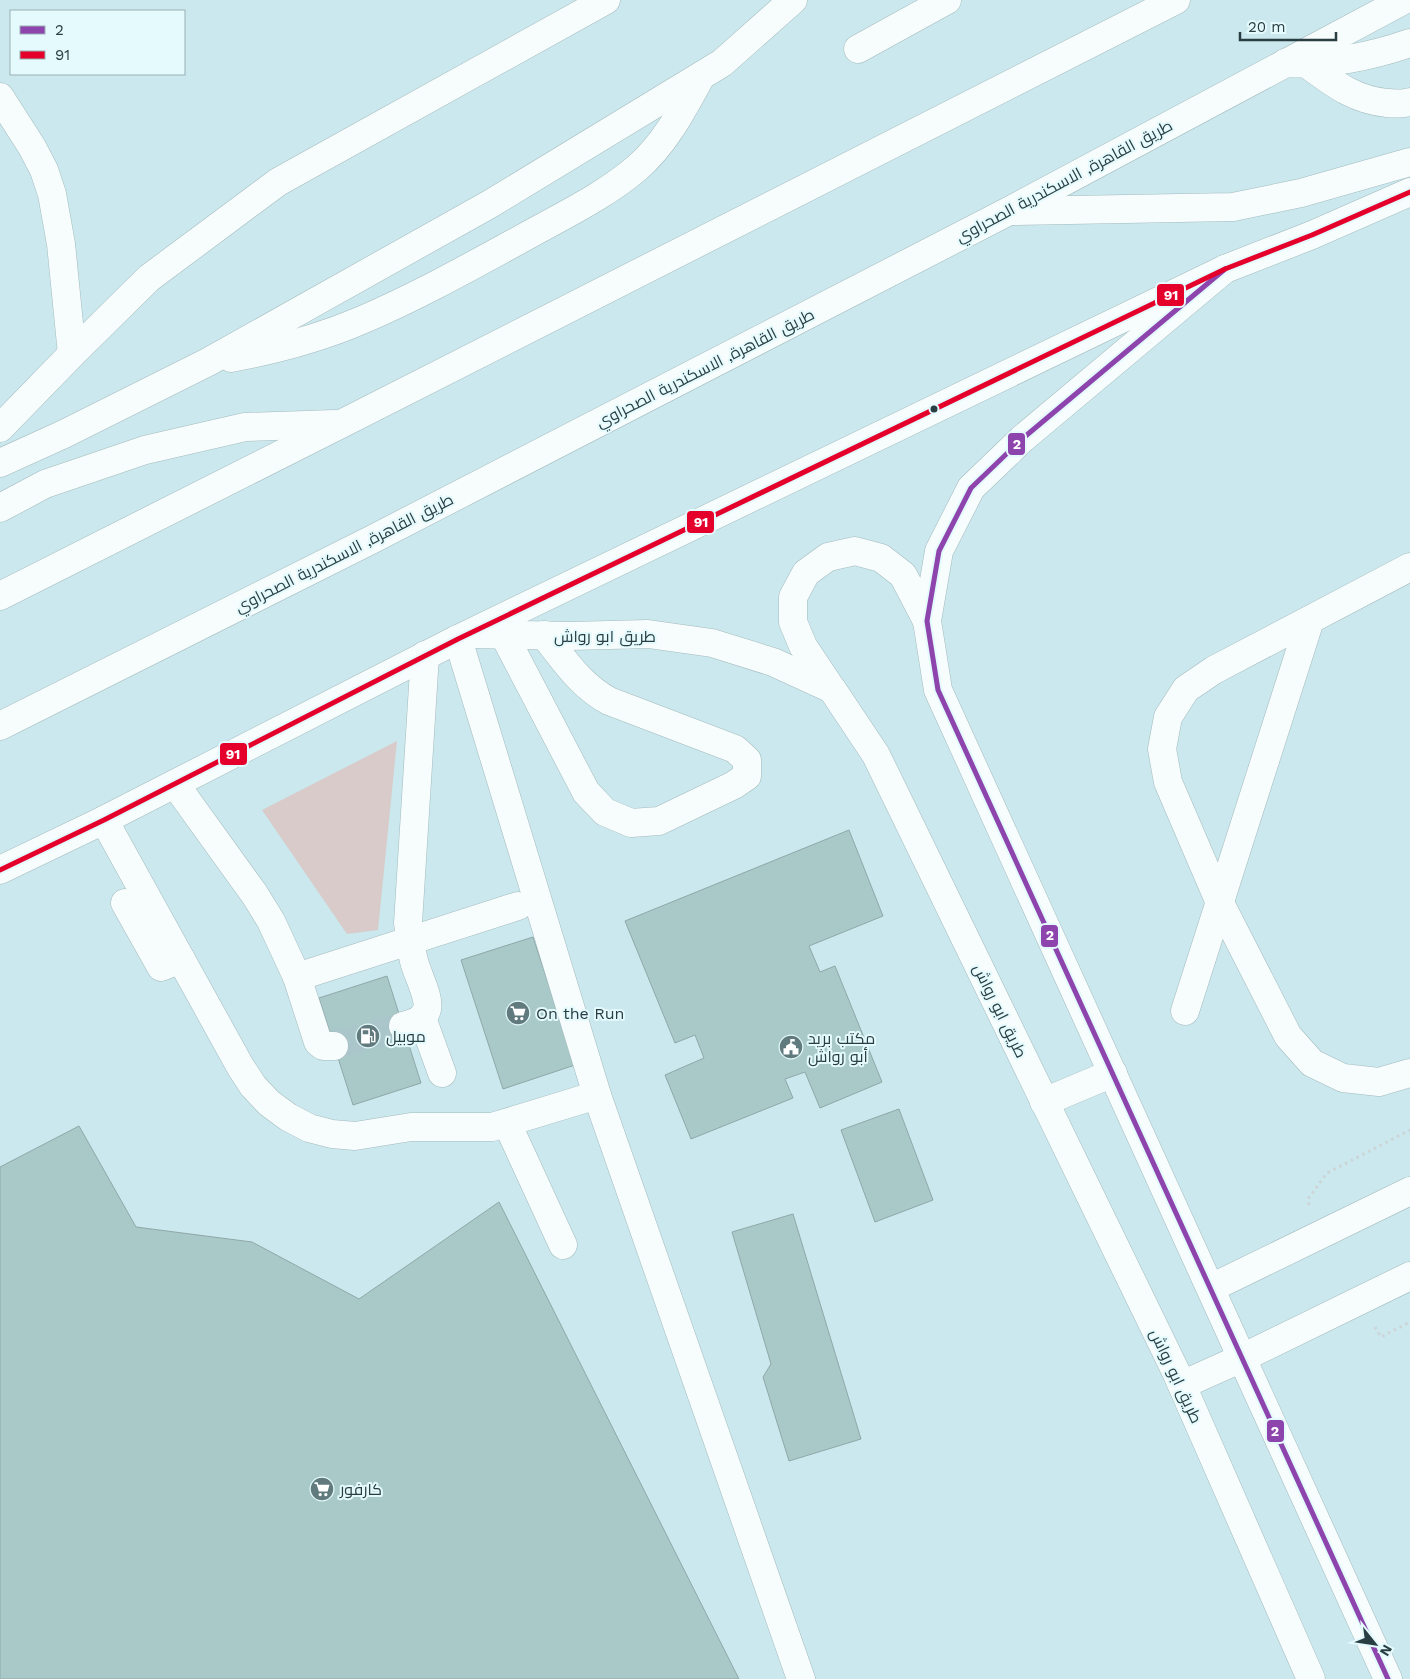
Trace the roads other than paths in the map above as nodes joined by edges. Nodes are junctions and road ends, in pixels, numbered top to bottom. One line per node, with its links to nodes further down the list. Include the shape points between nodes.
1 (606, 0): 16 (main road, via 278,182 149,278)
2 (793, 0): 9 (main road, via 743,46)
3 (948, 0): 7 (main road)
4 (1176, 0): 18 (main road)
5 (1404, 0): 8 (main road, طريق القاهرة, الاسكندرية الصحراوي)
6 (1410, 43): 8 (main road, via 1384,52)
7 (858, 49)
8 (1296, 64): 11 (main road, via 1348,93 1372,102); 14 (main road, طريق القاهرة, الاسكندرية الصحراوي)
9 (701, 77): 17 (main road, via 490,204); 17 (main road, via 684,109 638,167 610,188 550,223 362,320 286,346)
10 (0, 97): 16 (main road, via 32,147 52,194 61,244)
11 (1410, 102)
12 (1410, 162): 14 (main road, via 1301,193 1233,207)
13 (1410, 192): 15 (main road, via 1312,236)
14 (1007, 212): 31 (main road, طريق القاهرة, الاسكندرية الصحراوي, via 380,536)
15 (1225, 269): 25 (main road, via 1022,439 972,488 938,551); 28 (main road)
16 (72, 354): 19 (main road)
17 (208, 362): 20 (main road)
18 (343, 423): 21 (main road, via 245,427 145,450 46,484); 23 (main road)
19 (0, 428)
20 (0, 463)
21 (0, 508)
22 (1410, 567): 24 (main road)
23 (0, 596)
24 (1310, 620): 36 (main road); 36 (main road, via 1193,684 1186,689 1168,717 1162,749 1168,782)
25 (927, 621): 30 (main road, via 903,575 881,558 855,551 828,556 806,573 793,597 792,622 803,646); 44 (main road, via 938,690)
26 (504, 635): 27 (main road, طريق ابو رواش); 27 (main road, via 586,792 605,812 631,823 659,820 747,776 747,760 735,749 609,701 594,692 580,680); 28 (main road, طريق ابو رواش)
27 (544, 635): 30 (main road, طريق ابو رواش, via 648,634 712,643 773,662)
28 (463, 637): 29 (main road); 46 (main road)
29 (425, 655): 32 (main road); 38 (main road, via 409,905)
30 (832, 689): 47 (main road, طريق ابو رواش, via 876,755)
31 (0, 726)
32 (174, 784): 33 (main road); 40 (main road, via 255,894)
33 (104, 820): 34 (main road); 39 (main road)
34 (0, 870)
35 (125, 903): 39 (main road, via 161,967)
36 (1220, 903): 41 (main road); 45 (main road, via 1288,1036 1312,1063 1344,1078 1379,1082)
37 (518, 906): 38 (main road)
38 (410, 941): 40 (main road); 43 (main road, via 428,1002 426,1010 412,1022)
39 (181, 959): 48 (main road, via 253,1086 269,1103 295,1121 332,1134 355,1136 411,1127 478,1128)
40 (298, 977): 42 (main road, via 318,1042 323,1046)
41 (1185, 1011)
42 (334, 1046)
43 (442, 1073)
44 (1113, 1073): 47 (main road); 52 (main road)
45 (1410, 1073)
46 (597, 1095): 48 (main road); 55 (main road)
47 (1044, 1102): 54 (main road, طريق ابو رواش)
48 (508, 1124): 50 (main road)
49 (1410, 1191): 52 (main road)
50 (563, 1246)
51 (1410, 1276): 53 (main road)
52 (1211, 1288): 53 (main road)
53 (1242, 1358): 54 (main road); 57 (main road)
54 (1182, 1386): 56 (main road, طريق ابو رواش)
55 (801, 1679)
56 (1311, 1679)
57 (1388, 1679)

